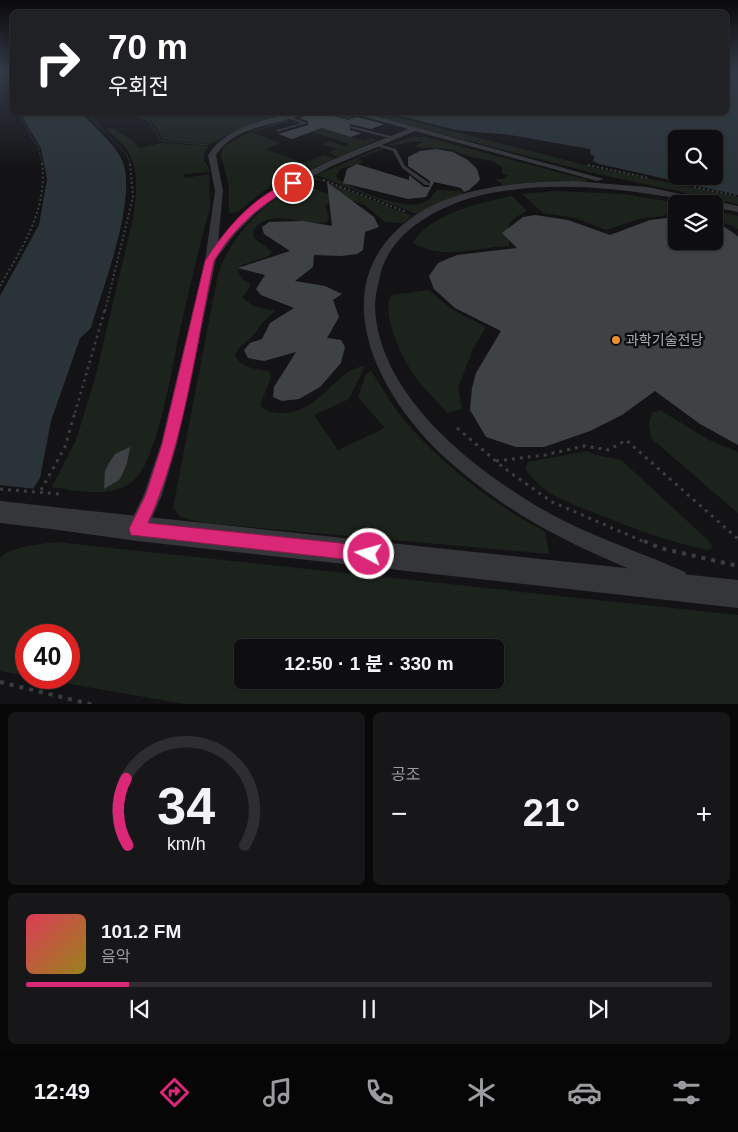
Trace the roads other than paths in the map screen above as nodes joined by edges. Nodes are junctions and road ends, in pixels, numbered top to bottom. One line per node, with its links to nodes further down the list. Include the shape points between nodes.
1 (294, 115): 3 (street)
2 (361, 115): 5 (street)
3 (288, 117): 6 (lane, via 305,123); 14 (street, via 239,132 217,145 212,162 219,191 218,211)
4 (351, 127): 7 (lane)
5 (413, 130): 7 (street); 10 (street)
6 (278, 131)
7 (393, 138): 8 (street)
8 (378, 144): 9 (lane, via 394,150 403,167); 14 (street, via 310,174 267,198 243,217 224,238)
9 (427, 184)
10 (655, 192): 11 (street); 17 (street, via 584,184 527,185 466,197 439,207 419,217 388,243 373,274 368,313 380,358 400,393 429,431 469,468 573,535 638,560)
11 (670, 195)
12 (723, 206): 13 (street)
13 (738, 209)
14 (210, 261): 16 (street, via 169,444 153,495)
15 (0, 512): 16 (street, bridge)
16 (137, 529): 17 (street)
17 (698, 589): 18 (street)
18 (738, 594)

